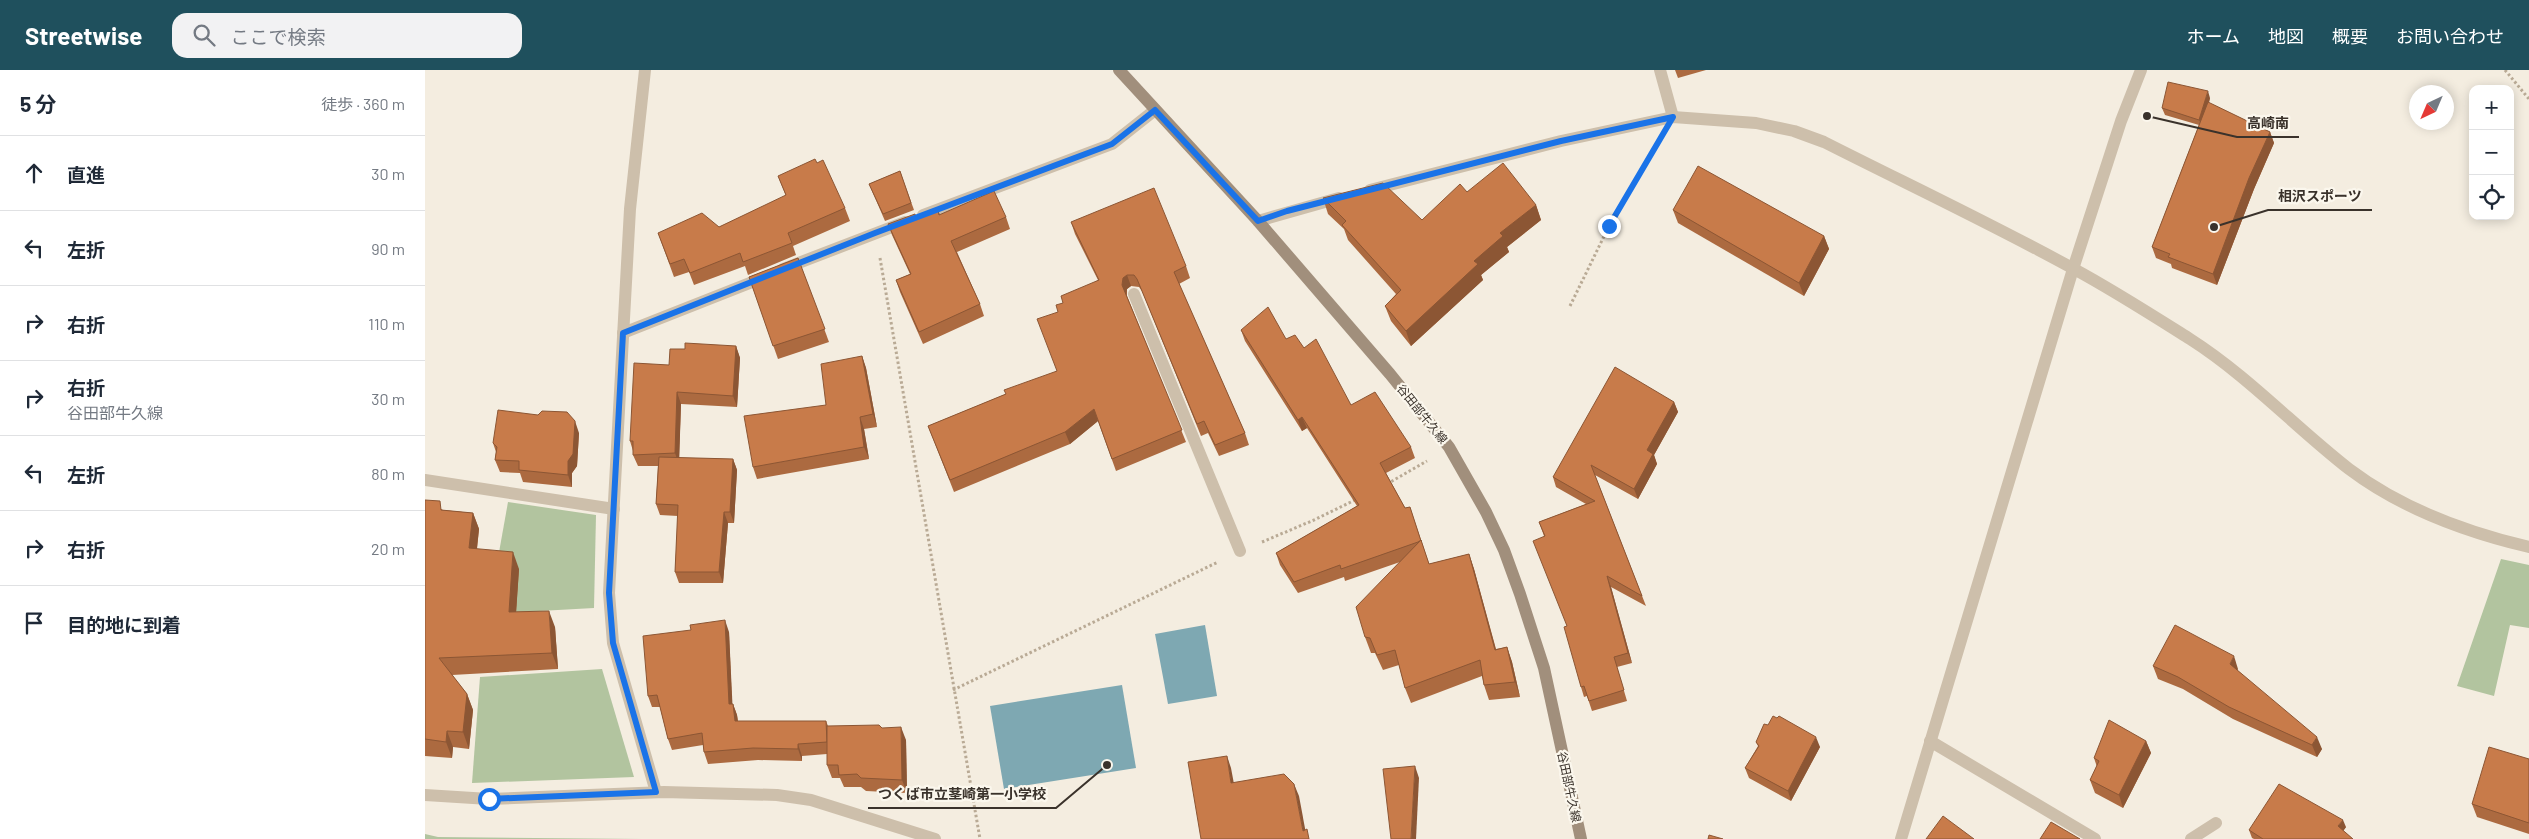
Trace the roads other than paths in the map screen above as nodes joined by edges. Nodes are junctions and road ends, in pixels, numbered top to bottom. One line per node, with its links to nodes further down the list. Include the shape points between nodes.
1 (645, 70): 10 (street, via 630,209)
2 (1119, 70): 5 (main road, 谷田部牛久線)
3 (1660, 70): 6 (street)
4 (2141, 70): 8 (street)
5 (1155, 110): 7 (main road, 谷田部牛久線); 10 (street, via 1112,144)
6 (1673, 117): 7 (street, via 1561,141); 8 (street, via 1756,123 1794,131 1824,142)
7 (1258, 221): 20 (main road, 谷田部牛久線, via 1449,447 1486,512 1521,594 1544,668)
8 (2073, 268): 13 (street, via 2222,361 2351,470 2389,494 2435,518 2479,535); 15 (street)
9 (1134, 294): 14 (street)
10 (623, 333): 12 (street)
11 (425, 480): 12 (street)
12 (613, 509): 16 (street, via 609,593 613,643)
13 (2529, 547)
14 (1240, 551)
15 (1930, 741): 21 (street); 22 (street)
16 (656, 792): 17 (street, via 489,799); 19 (street, via 777,794 811,800)
17 (425, 795)
18 (2216, 823): 23 (street)
19 (935, 839)
20 (1581, 839)
21 (1901, 839)
22 (2095, 839)
23 (2191, 839)

